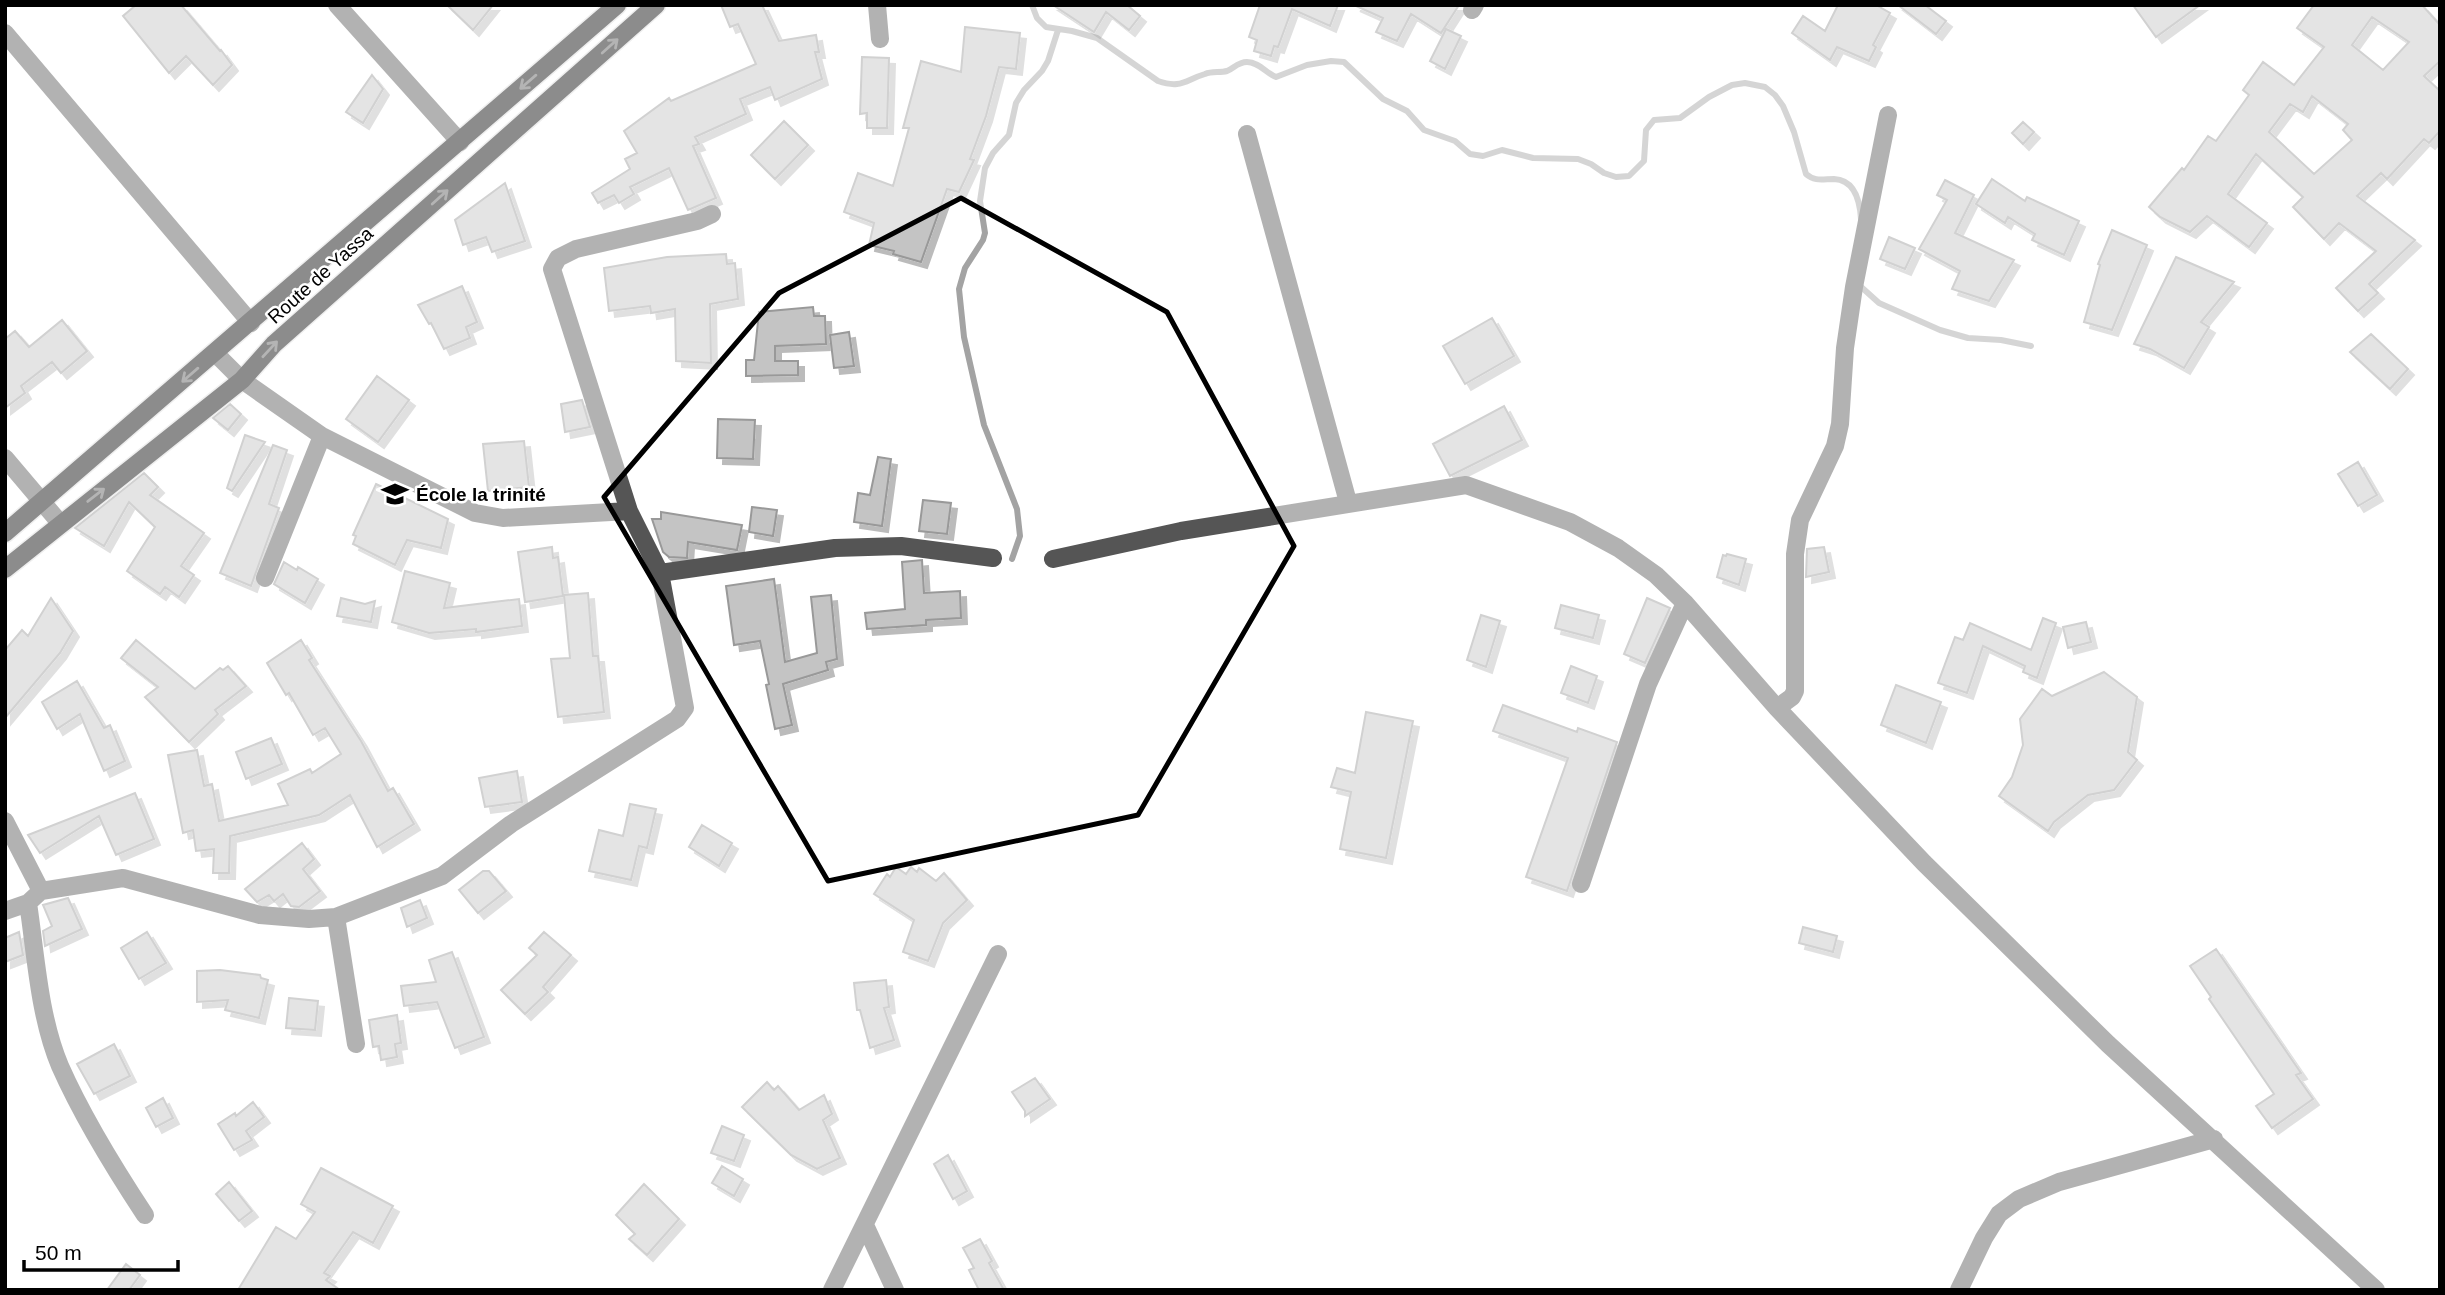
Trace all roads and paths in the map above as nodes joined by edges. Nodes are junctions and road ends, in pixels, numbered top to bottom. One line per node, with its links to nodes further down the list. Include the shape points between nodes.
1 (337, 5): 9 (street)
2 (617, 5): 9 (main road, Route de Yassa, one-way to 9)
3 (656, 5): 13 (main road, Route de Yassa, one-way to 3, via 274,344)
4 (877, 5): 6 (street)
5 (5, 33): 11 (street)
6 (880, 39)
7 (1888, 114): 27 (street, via 1854,287 1840,424 1835,446 1800,520 1795,691)
8 (1247, 134): 16 (street)
9 (460, 142): 11 (main road, Route de Yassa)
10 (712, 214): 18 (street, via 576,249 558,258 552,270)
11 (251, 323): 12 (main road, Route de Yassa)
12 (215, 353): 13 (street); 17 (main road, Route de Yassa, one-way to 17)
13 (242, 380): 14 (street); 19 (main road, Route de Yassa, one-way to 13)
14 (322, 436): 18 (street, via 475,513 503,518); 25 (street)
15 (5, 458): 17 (street)
16 (1348, 502): 22 (street); 26 (street, via 1466,485 1570,522 1618,548)
17 (43, 503): 19 (street); 20 (main road, Route de Yassa)
18 (629, 511): 24 (street)
19 (61, 523): 23 (main road, Route de Yassa)
20 (5, 533)
21 (993, 558): 24 (street, via 901,546 835,548)
22 (1053, 559)
23 (5, 569)
24 (660, 573): 32 (street, via 685,708 677,719 511,824 442,876)
25 (265, 578)
26 (1685, 603): 27 (street); 29 (street, via 1648,684)
27 (1777, 708): 35 (street, via 2108,1044)
28 (5, 821): 30 (street)
29 (1581, 884)
30 (35, 897): 31 (street); 32 (street, via 123,878 260,915); 36 (street, via 45,1016 60,1065)
31 (5, 911)
32 (336, 917): 34 (street)
33 (998, 954): 37 (street)
34 (356, 1044)
35 (2214, 1139): 40 (street, via 2059,1182 2019,1199 1999,1214); 41 (street)
36 (145, 1215)
37 (865, 1225): 38 (street); 39 (street)
38 (832, 1290)
39 (895, 1290)
40 (1959, 1290)
41 (2376, 1290)

